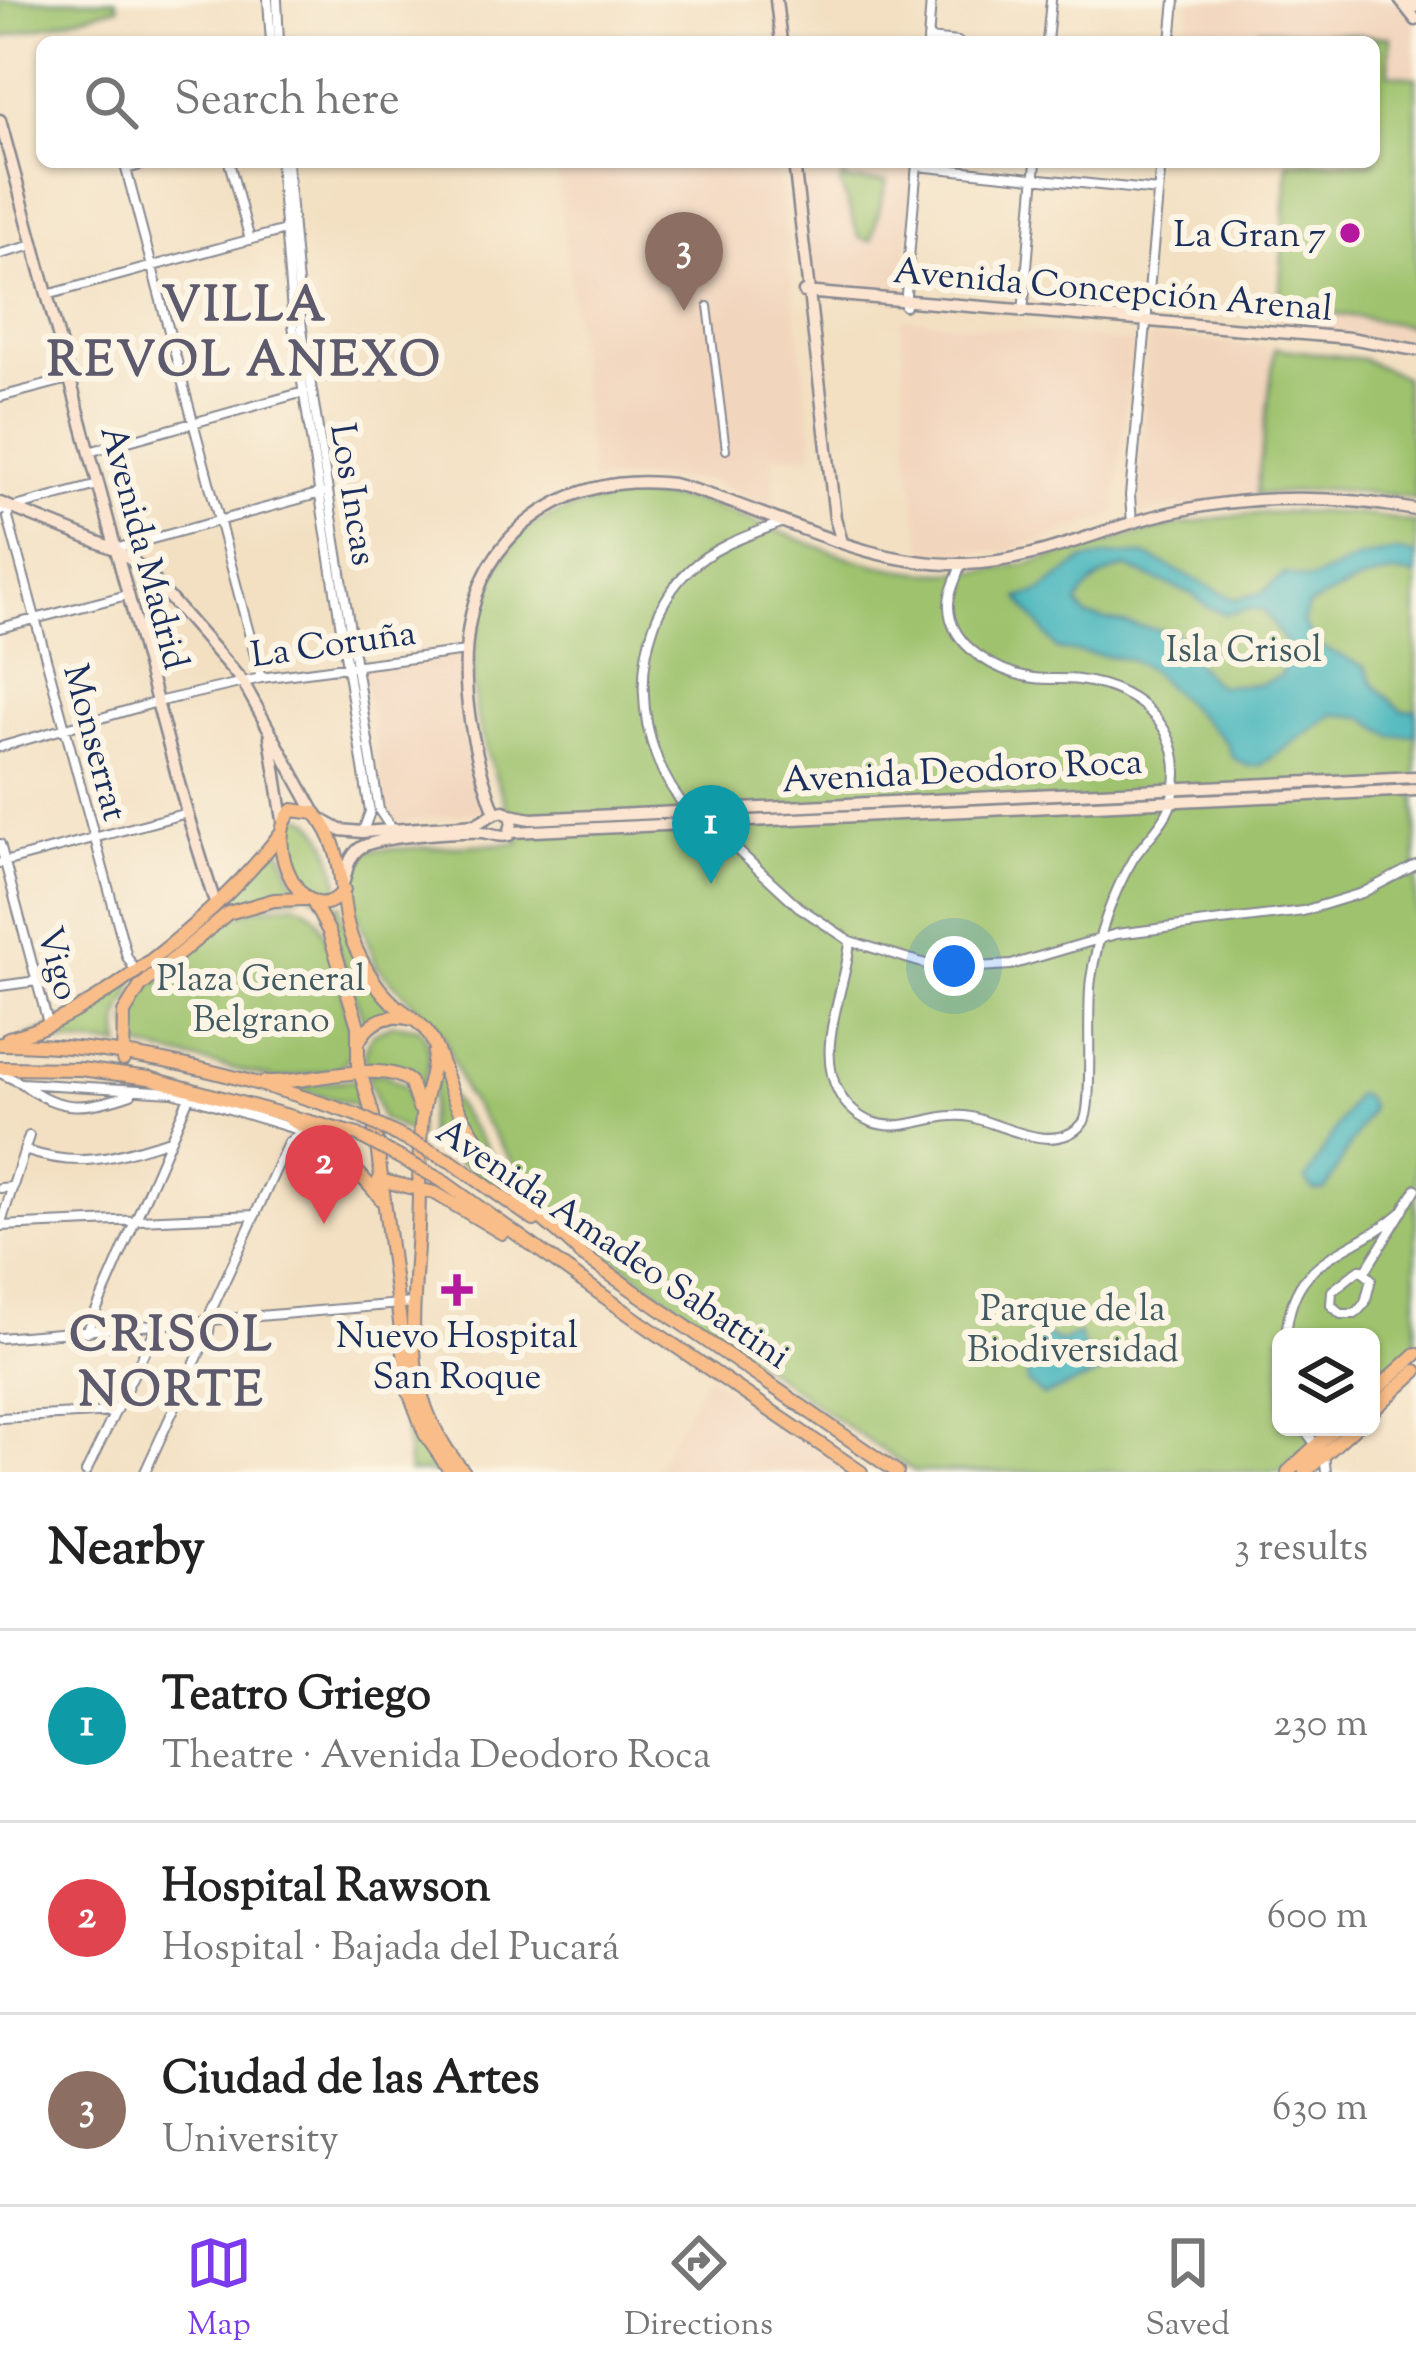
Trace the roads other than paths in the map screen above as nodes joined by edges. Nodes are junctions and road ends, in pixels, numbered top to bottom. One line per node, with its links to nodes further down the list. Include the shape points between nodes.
1 (273, 0): 10 (street)
2 (774, 0): 11 (main road)
3 (932, 0): 12 (street)
4 (1051, 0): 13 (street)
5 (1175, 0): 14 (street)
6 (1400, 0): 9 (main road)
7 (1410, 0): 8 (main road)
8 (1416, 8)
9 (1416, 20)
10 (275, 36)
11 (777, 36)
12 (928, 36)
13 (1048, 36)
14 (1172, 36)
15 (0, 120): 16 (main road, Avenida Madrid)
16 (2, 138): 30 (main road, Avenida Madrid)
17 (130, 168): 33 (street)
18 (231, 168): 29 (street)
19 (284, 168): 27 (street, Los Incas)
20 (793, 168): 35 (main road)
21 (917, 168): 36 (street)
22 (950, 168): 25 (street)
23 (1035, 168): 25 (street)
24 (1160, 168): 26 (street)
25 (1034, 178): 26 (street); 38 (street)
26 (1158, 191): 39 (street)
27 (289, 230): 29 (street); 42 (street, Los Incas)
28 (700, 234): 32 (street)
29 (250, 241): 33 (street)
30 (34, 245): 31 (street); 34 (main road, Avenida Madrid)
31 (0, 254)
32 (703, 261)
33 (152, 267): 34 (street); 44 (street)
34 (47, 295): 41 (main road, Avenida Madrid)
35 (807, 295): 36 (main road, Avenida Concepción Arenal); 54 (main road); 55 (main road)
36 (906, 304): 38 (main road, Avenida Concepción Arenal)
37 (708, 306): 45 (street)
38 (1023, 312): 39 (main road, Avenida Concepción Arenal)
39 (1146, 322): 40 (main road, Avenida Concepción Arenal, via 1350,338); 53 (street)
40 (1416, 353)
41 (69, 379): 43 (street); 46 (main road, Avenida Madrid)
42 (307, 391): 44 (street); 48 (street, Los Incas)
43 (0, 397)
44 (193, 424): 46 (street); 51 (street)
45 (726, 450)
46 (89, 452): 47 (main road, Avenida Madrid)
47 (98, 485): 49 (street); 56 (main road, Avenida Madrid)
48 (324, 492): 51 (street); 62 (street, Los Incas)
49 (3, 507): 56 (main road); 59 (street, Monserrat)
50 (1416, 510): 53 (main road, via 1337,499 1244,501)
51 (218, 521): 56 (street); 63 (street)
52 (782, 523): 54 (main road); 61 (main road, via 674,484 622,483 572,494 529,520 493,560 472,602); 73 (street, via 694,565 652,638 645,718 666,780)
53 (1132, 523): 57 (main road, via 1046,553)
54 (827, 538): 55 (main road)
55 (842, 542): 57 (main road)
56 (115, 549): 58 (main road, Avenida Madrid); 64 (main road, via 145,570)
57 (961, 564): 71 (street, via 949,609 968,647 1018,675 1093,683 1146,708 1173,742)
58 (127, 595): 59 (street); 65 (main road, Avenida Madrid)
59 (35, 619): 60 (street); 67 (street, Monserrat)
60 (0, 628)
61 (466, 651): 62 (street, La Coruña); 74 (main road, via 472,739)
62 (352, 664): 63 (street, La Coruña); 79 (street, Los Incas, via 379,810); 80 (street, Los Incas, via 370,812)
63 (261, 678): 64 (street, La Coruña)
64 (243, 682): 65 (street, La Coruña); 66 (main road)
65 (157, 702): 67 (street, La Coruña); 72 (main road, Avenida Madrid)
66 (264, 717): 76 (main road); 78 (main road)
67 (65, 728): 68 (street, La Coruña); 83 (street, Monserrat)
68 (0, 746)
69 (1416, 777): 71 (main road, Avenida Deodoro Roca)
70 (1416, 790): 71 (main road, Avenida Deodoro Roca)
71 (1173, 795): 73 (main road, Avenida Deodoro Roca); 77 (main road, Avenida Deodoro Roca); 91 (street, via 1132,861)
72 (187, 813): 83 (street); 89 (main road, Avenida Madrid)
73 (691, 813): 75 (main road, Avenida Deodoro Roca); 77 (street)
74 (493, 815): 75 (main road, Avenida Deodoro Roca); 79 (main road, Avenida Deodoro Roca, via 476,824); 82 (main road)
75 (511, 815): 81 (main road)
76 (317, 816): 78 (main road, via 297,809); 80 (main road, Avenida Deodoro Roca); 87 (main road, via 335,845)
77 (709, 824): 81 (main road, Avenida Deodoro Roca); 92 (street, via 799,907)
78 (282, 827): 88 (main road, via 287,869); 89 (main road, via 255,868)
79 (392, 829): 80 (main road, Avenida Deodoro Roca)
80 (362, 832)
81 (512, 832): 82 (main road, Avenida Deodoro Roca)
82 (494, 835): 87 (main road, Avenida Deodoro Roca, via 365,844 351,858)
83 (95, 838): 85 (street); 93 (street, Monserrat)
84 (0, 844): 85 (street, Vigo)
85 (2, 862): 94 (street, Vigo)
86 (1416, 868): 91 (street, via 1303,911)
87 (344, 885): 88 (main road, via 330,903); 97 (main road, via 355,948 375,983)
88 (310, 901): 90 (main road, via 274,899); 100 (main road, via 329,932)
89 (215, 903): 90 (main road); 93 (main road)
90 (228, 914): 96 (main road)
91 (1100, 939): 92 (street, via 963,970); 92 (street, via 1087,1018 1089,1112 1077,1128 1049,1138 960,1115 888,1126 850,1107 829,1056)
92 (850, 941)
93 (136, 969): 96 (street, Monserrat); 98 (main road)
94 (37, 981): 95 (street); 98 (street, Vigo)
95 (0, 986)
96 (140, 986): 102 (main road, via 124,1013)
97 (413, 1020): 100 (main road, via 378,1020); 101 (main road)
98 (49, 1027): 99 (main road)
99 (0, 1042): 102 (main road, Avenida Amadeo Sabattini)
100 (358, 1042): 104 (main road)
101 (434, 1046): 111 (main road); 130 (main road, via 476,1135 531,1208)
102 (124, 1053): 105 (main road); 106 (main road, Avenida Amadeo Sabattini)
103 (0, 1070): 105 (main road, Avenida Amadeo Sabattini); 107 (street)
104 (360, 1072): 106 (main road, via 285,1082); 111 (main road, via 406,1079 418,1100); 118 (main road)
105 (119, 1073): 108 (street); 110 (main road, Avenida Amadeo Sabattini)
106 (234, 1078): 130 (main road, Avenida Amadeo Sabattini, bridge, via 357,1115 452,1162)
107 (22, 1083): 108 (street); 109 (street, via 68,1107)
108 (115, 1090): 109 (street)
109 (140, 1090): 110 (street)
110 (191, 1094): 112 (street); 114 (main road, via 296,1122); 115 (street); 131 (main road, Avenida Amadeo Sabattini, bridge, via 358,1135 440,1180)
111 (420, 1130): 121 (main road)
112 (302, 1131): 114 (street); 126 (street, via 288,1143)
113 (28, 1136): 116 (street)
114 (319, 1136): 117 (main road)
115 (171, 1140): 116 (street, via 79,1163); 127 (street)
116 (24, 1150): 119 (street)
117 (359, 1171): 118 (main road); 124 (main road)
118 (383, 1181): 121 (main road); 124 (main road)
119 (13, 1187): 120 (street); 129 (street)
120 (0, 1188)
121 (419, 1188): 123 (main road); 128 (main road)
122 (1416, 1189): 125 (street)
123 (452, 1202): 128 (main road, via 430,1206); 131 (main road)
124 (386, 1204): 133 (main road)
125 (1402, 1211): 132 (street); 136 (street, via 1304,1278)
126 (255, 1215): 127 (street); 134 (street)
127 (134, 1223): 129 (street); 137 (street)
128 (418, 1223): 133 (main road)
129 (0, 1226)
130 (583, 1256): 154 (main road, Avenida Amadeo Sabattini)
131 (565, 1270): 153 (main road, Avenida Amadeo Sabattini)
132 (1366, 1270): 132 (street, via 1371,1281 1361,1309 1339,1314 1332,1291)
133 (405, 1303): 134 (street); 151 (main road, via 411,1401); 152 (main road, via 420,1396)
134 (211, 1322): 135 (street); 150 (street)
135 (156, 1327): 137 (street); 143 (street)
136 (1287, 1328)
137 (87, 1332): 138 (street)
138 (0, 1338)
139 (1416, 1354): 141 (main road)
140 (1416, 1371): 142 (main road)
141 (1380, 1387)
142 (1380, 1404)
143 (115, 1412): 144 (street); 149 (street)
144 (0, 1418)
145 (1309, 1436): 148 (street)
146 (1330, 1436): 148 (main road)
147 (1341, 1436): 148 (main road)
148 (1320, 1450): 155 (main road); 156 (main road); 157 (street)
149 (86, 1472)
150 (145, 1472)
151 (451, 1472)
152 (464, 1472)
153 (861, 1472)
154 (897, 1472)
155 (1288, 1472)
156 (1305, 1472)
157 (1326, 1472)

